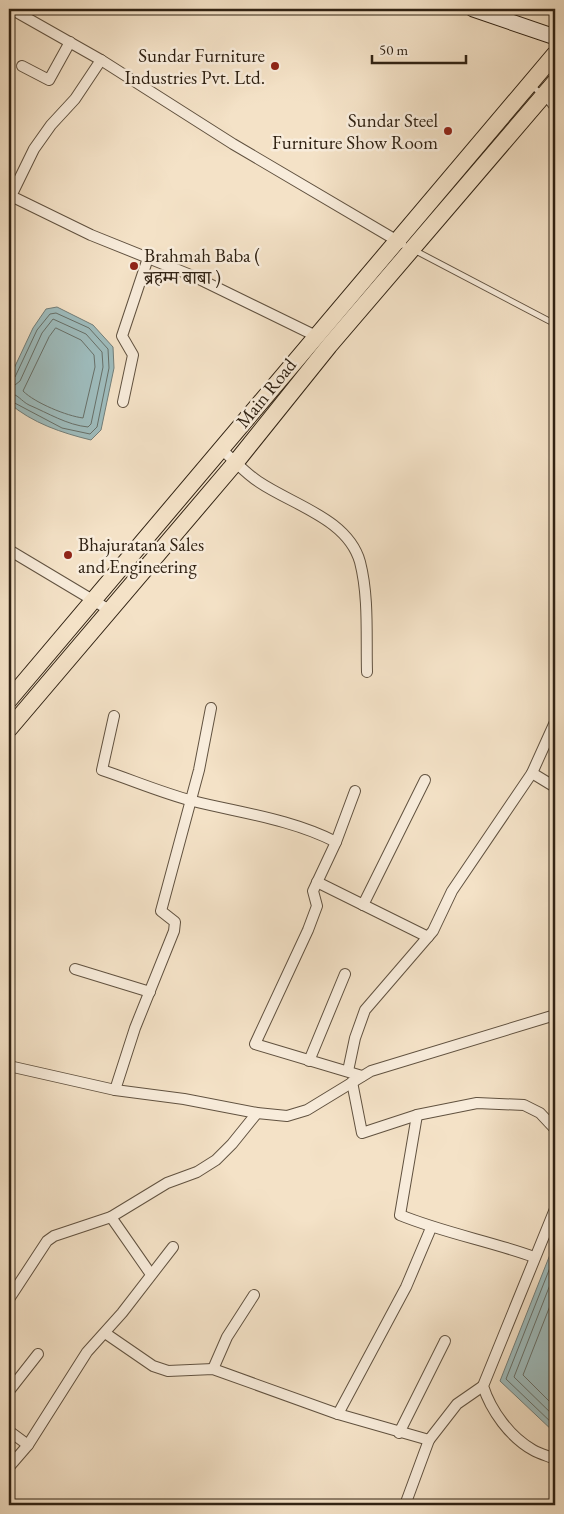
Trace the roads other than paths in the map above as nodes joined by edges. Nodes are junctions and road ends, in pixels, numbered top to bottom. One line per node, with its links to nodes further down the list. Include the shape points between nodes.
1 (11, 9): 4 (street)
2 (473, 9): 3 (main road)
3 (555, 37)
4 (70, 42): 6 (street); 7 (street, via 49,80)
5 (555, 54): 9 (main road, Main Road)
6 (101, 60): 12 (street, via 76,99 34,149); 13 (street, via 233,144)
7 (22, 66)
8 (555, 82): 10 (main road, Main Road)
9 (530, 84): 10 (lane); 13 (main road, Main Road)
10 (544, 96): 11 (lane); 14 (main road, Main Road)
11 (555, 111)
12 (10, 196): 15 (street, via 91,236)
13 (398, 241): 14 (street); 17 (main road, Main Road)
14 (413, 250): 16 (lane); 20 (main road, Main Road)
15 (148, 258): 17 (street, via 194,276); 18 (street, via 122,336 134,355)
16 (555, 324)
17 (316, 336): 19 (main road, Main Road)
18 (123, 402)
19 (222, 450): 20 (street); 22 (main road, Main Road)
20 (236, 462): 23 (main road, Main Road); 24 (street, via 257,482 336,525 347,536 360,561 365,590)
21 (9, 550): 22 (street)
22 (92, 600): 23 (street); 25 (main road, Main Road)
23 (110, 611): 28 (main road, Main Road)
24 (367, 672)
25 (9, 700)
26 (212, 708): 34 (street)
27 (114, 716): 34 (street, via 102,770)
28 (11, 722)
29 (555, 722): 30 (street)
30 (532, 773): 32 (street); 38 (street, via 452,891)
31 (425, 780): 37 (street)
32 (555, 787)
33 (355, 791): 35 (street)
34 (191, 800): 35 (street, via 313,830); 41 (street, via 161,911 176,922)
35 (336, 842): 36 (street)
36 (317, 882): 37 (street); 43 (street, via 314,914 255,1044)
37 (363, 905): 38 (street)
38 (428, 937): 45 (street, via 365,1010)
39 (75, 969): 41 (street)
40 (345, 974): 43 (street)
41 (150, 992): 48 (street)
42 (555, 1015): 46 (street)
43 (309, 1061): 45 (street)
44 (9, 1066): 48 (street)
45 (348, 1071): 46 (street)
46 (362, 1076): 47 (street)
47 (352, 1082): 49 (street, via 307,1110 287,1116); 50 (street, via 362,1133)
48 (115, 1090): 49 (street)
49 (257, 1113): 53 (street, via 247,1129 216,1160 197,1172 167,1183)
50 (417, 1115): 51 (street, via 477,1103 524,1105 540,1113); 54 (street, via 400,1215)
51 (555, 1129)
52 (555, 1209): 56 (street)
53 (111, 1217): 57 (street); 59 (street, via 47,1241)
54 (431, 1228): 56 (street); 66 (street, via 406,1287)
55 (173, 1247): 57 (street)
56 (534, 1257): 64 (street)
57 (150, 1273): 60 (street)
58 (254, 1295): 63 (street, via 227,1337)
59 (9, 1299)
60 (105, 1332): 63 (street, via 153,1366 177,1371); 70 (street, via 87,1352)
61 (445, 1341): 68 (street)
62 (38, 1354): 65 (street)
63 (214, 1369): 66 (street)
64 (483, 1386): 69 (street, via 458,1404); 71 (street, via 488,1403 506,1427 533,1450)
65 (9, 1391)
66 (338, 1414): 68 (street)
67 (9, 1431): 70 (street)
68 (399, 1433): 69 (street)
69 (429, 1440): 73 (street)
70 (28, 1446): 72 (street)
71 (555, 1459)
72 (9, 1467)
73 (405, 1505)

